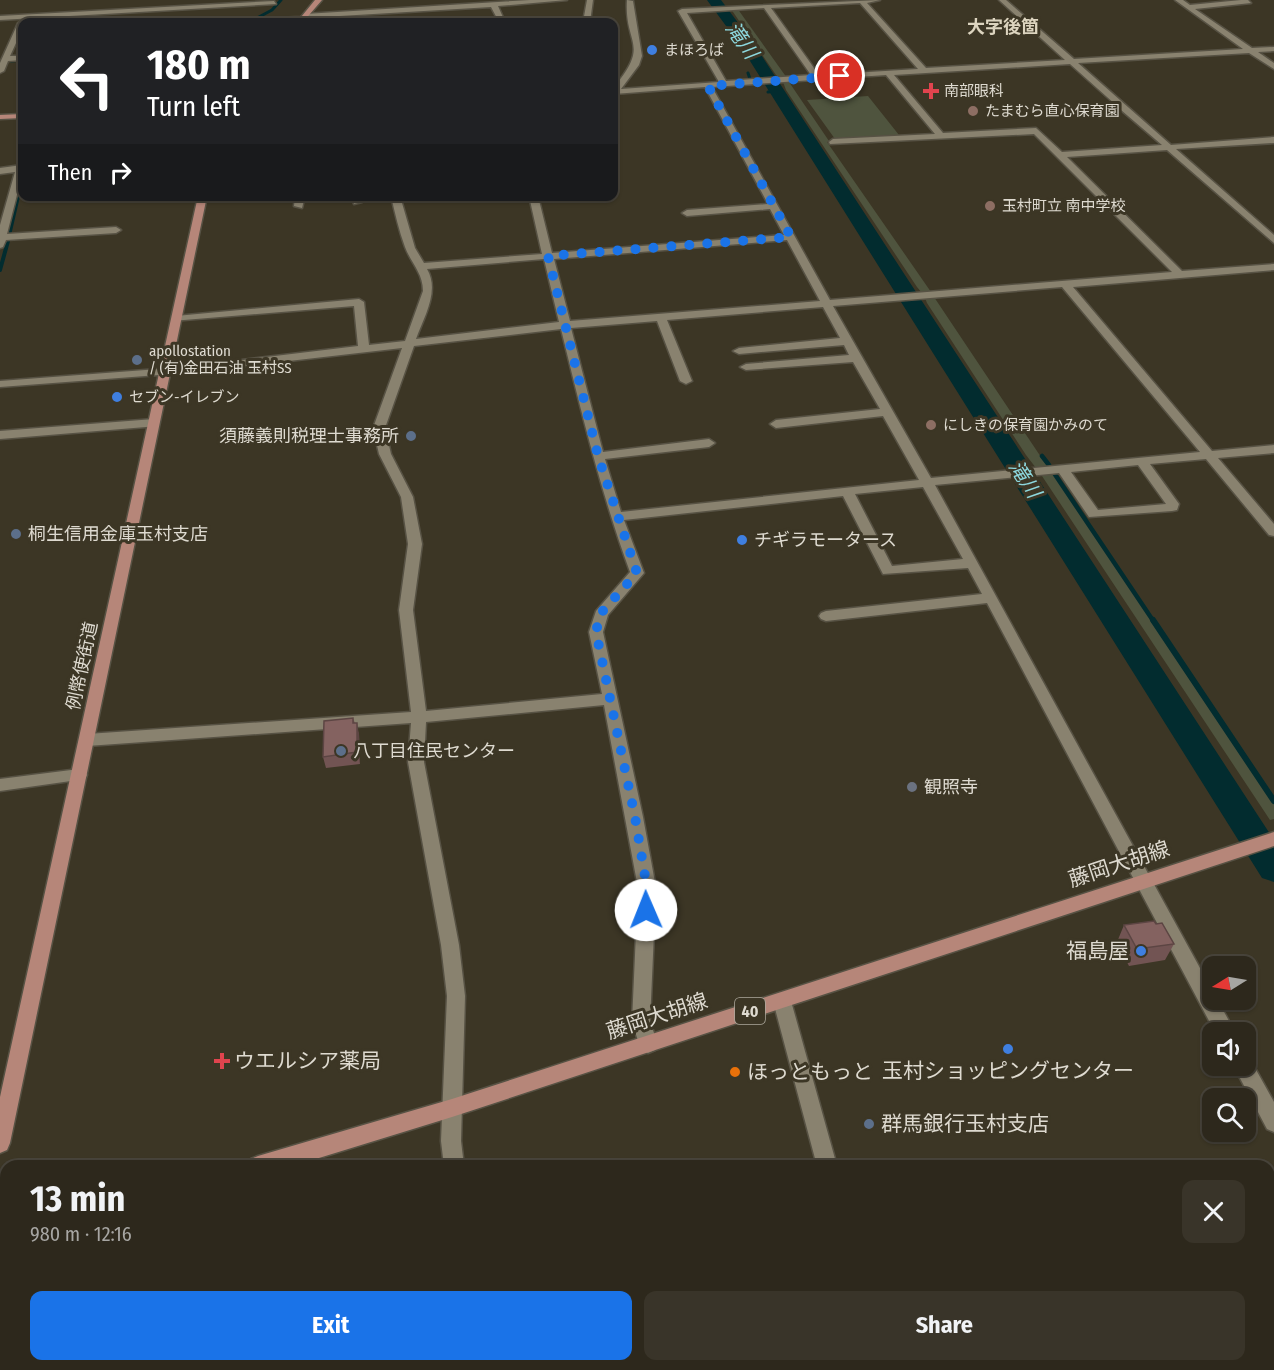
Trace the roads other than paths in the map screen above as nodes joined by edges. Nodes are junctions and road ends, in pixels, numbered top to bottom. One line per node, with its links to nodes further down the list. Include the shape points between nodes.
1 (156, 0): 20 (street)
2 (319, 0): 27 (main road)
3 (411, 0): 21 (street)
4 (564, 0): 15 (street)
5 (590, 0): 30 (street)
6 (862, 0): 7 (street); 14 (street); 40 (street)
7 (877, 0)
8 (1002, 0): 37 (street)
9 (1178, 0): 18 (street)
10 (1244, 0): 18 (street, via 1248,3)
11 (275, 1): 13 (street); 26 (street)
12 (630, 1): 45 (street, via 639,58)
13 (254, 2): 17 (street)
14 (814, 2): 16 (street)
15 (494, 4): 21 (street); 29 (street)
16 (766, 6): 42 (street); 43 (street, via 682,11)
17 (197, 7): 20 (street)
18 (1189, 7): 34 (street)
19 (108, 10): 20 (street); 22 (street); 25 (street)
20 (152, 13)
21 (414, 13): 28 (street)
22 (61, 15): 24 (street)
23 (0, 18): 31 (street)
24 (42, 18)
25 (106, 18)
26 (253, 18)
27 (304, 18)
28 (322, 18)
29 (500, 18)
30 (588, 18)
31 (18, 20)
32 (18, 34): 36 (street)
33 (1274, 49): 34 (street)
34 (1251, 51): 37 (street); 38 (street)
35 (18, 58): 36 (street)
36 (6, 59): 39 (street)
37 (1072, 62): 40 (street); 47 (street)
38 (1274, 67)
39 (0, 71)
40 (924, 71): 41 (street)
41 (888, 73): 42 (street); 51 (street)
42 (817, 78): 43 (street)
43 (727, 84): 44 (street)
44 (708, 86): 46 (street); 64 (street)
45 (618, 87)
46 (618, 92)
47 (1124, 107): 48 (street); 54 (street)
48 (1053, 113)
49 (18, 116): 50 (main road)
50 (0, 117)
51 (941, 136): 53 (street); 55 (street, via 1031,130 1038,132)
52 (1274, 140): 54 (street)
53 (833, 142)
54 (1169, 147): 55 (street); 68 (street)
55 (1060, 155): 73 (street)
56 (0, 171): 57 (street)
57 (18, 173)
58 (18, 180): 59 (street)
59 (12, 195): 60 (street); 69 (street)
60 (0, 196)
61 (202, 201): 77 (main road, 例幣使街道)
62 (396, 201): 71 (street, via 410,247)
63 (534, 201): 70 (street)
64 (775, 207): 65 (street); 67 (street)
65 (687, 213)
66 (116, 230): 69 (street)
67 (791, 237): 70 (street); 75 (street)
68 (1274, 240)
69 (1, 241)
70 (548, 256): 71 (street); 78 (street)
71 (423, 266): 80 (street, via 428,291)
72 (1274, 267): 73 (street)
73 (1180, 274): 74 (street)
74 (1065, 284): 75 (street); 95 (street)
75 (827, 303): 76 (street); 79 (street)
76 (661, 318): 78 (street); 86 (street)
77 (176, 319): 81 (street, via 359,302); 85 (main road, 例幣使街道)
78 (565, 325): 80 (street); 94 (street)
79 (847, 341): 82 (street); 83 (street)
80 (408, 344): 81 (street); 106 (street, via 379,428 385,454 407,497 415,544 406,610)
81 (364, 349): 85 (street)
82 (739, 351)
83 (857, 358): 84 (street); 88 (street)
84 (746, 367)
85 (165, 371): 87 (street); 89 (main road, 例幣使街道)
86 (686, 381)
87 (0, 384)
88 (888, 412): 90 (street); 98 (street)
89 (154, 423): 91 (street); 107 (main road, 例幣使街道)
90 (776, 424)
91 (0, 435)
92 (709, 443): 94 (street)
93 (1274, 449): 95 (street)
94 (598, 456): 100 (street)
95 (1210, 456): 96 (street); 101 (street)
96 (1140, 460): 97 (street); 97 (street, via 1172,507 1098,515 1091,512)
97 (1062, 468): 98 (street)
98 (925, 482): 99 (street); 102 (street)
99 (848, 493): 100 (street); 102 (street, via 888,571)
100 (616, 517): 105 (street, via 637,573 597,622)
101 (1274, 532)
102 (972, 563): 103 (street)
103 (990, 598): 104 (street); 111 (street)
104 (826, 616)
105 (609, 699): 106 (street); 114 (street, via 647,888 641,1022)
106 (419, 717): 107 (street); 116 (street, via 416,762 456,996)
107 (87, 740): 108 (main road, 例幣使街道)
108 (79, 775): 109 (street); 118 (main road, 例幣使街道)
109 (0, 785)
110 (1274, 839): 111 (main road, 藤岡大胡線 / 40)
111 (1143, 881): 112 (main road, 藤岡大胡線 / 40); 113 (street)
112 (782, 1000): 114 (main road, 藤岡大胡線 / 40); 121 (street)
113 (1221, 1022)
114 (648, 1044): 116 (main road, 藤岡大胡線 / 40)
115 (1249, 1076): 117 (street)
116 (452, 1108): 119 (main road, 藤岡大胡線 / 40); 120 (street)
117 (1274, 1122)
118 (0, 1143)
119 (278, 1160)
120 (453, 1160)
121 (825, 1160)

